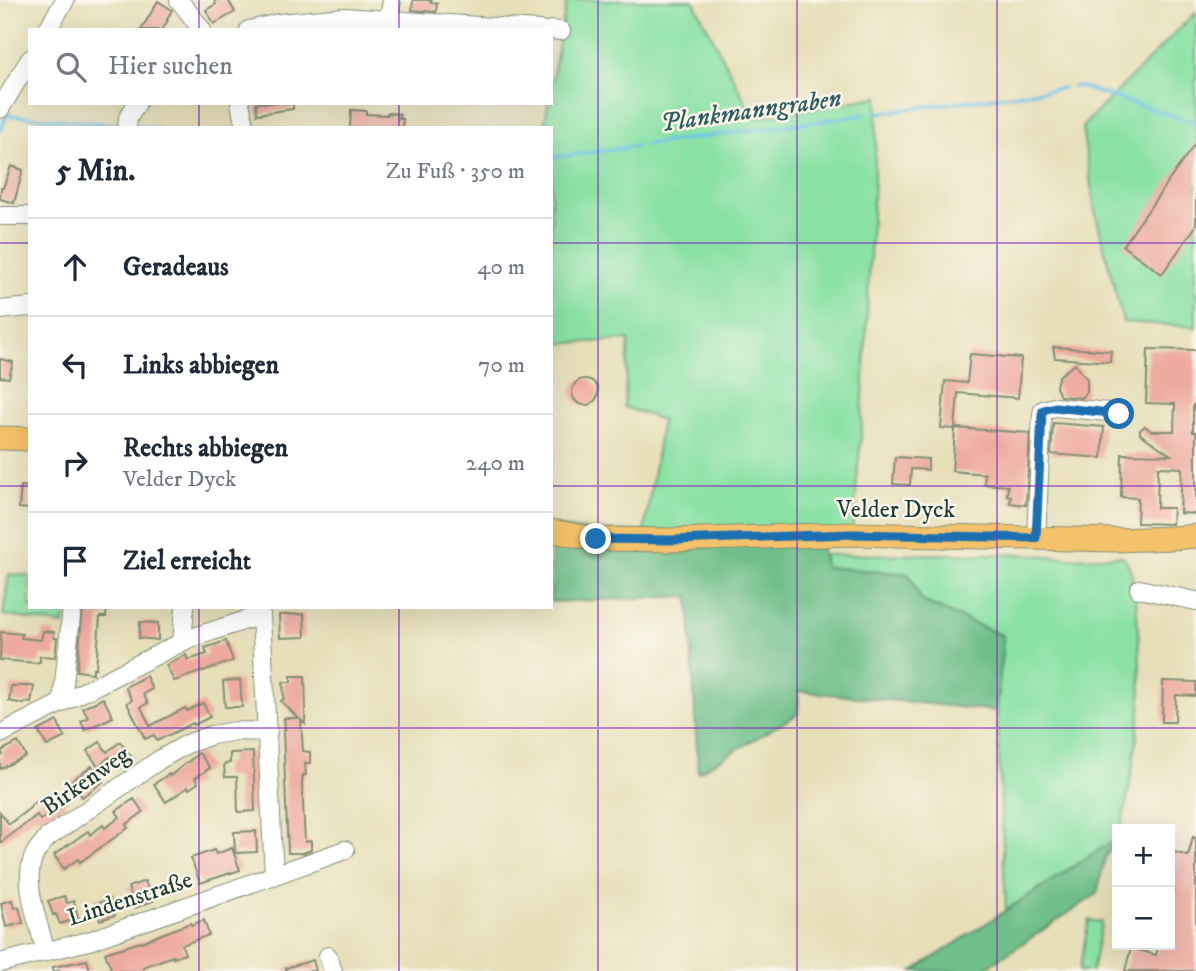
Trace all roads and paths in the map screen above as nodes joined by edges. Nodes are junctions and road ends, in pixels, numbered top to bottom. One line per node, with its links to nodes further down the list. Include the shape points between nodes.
1 (65, 0): 6 (street)
2 (179, 0): 4 (street)
3 (392, 0): 5 (street)
4 (192, 25)
5 (388, 25): 7 (street, via 344,17); 8 (street)
6 (48, 28)
7 (258, 28)
8 (479, 28)
9 (28, 62): 12 (street)
10 (136, 105): 13 (street)
11 (240, 105): 14 (street)
12 (0, 109)
13 (127, 126)
14 (245, 126)
15 (0, 216): 16 (street)
16 (28, 216)
17 (28, 307): 18 (street)
18 (0, 310)
19 (1119, 414): 24 (street, via 1055,407 1043,410)
20 (0, 438): 21 (main road)
21 (28, 439)
22 (553, 531): 24 (main road, Velder Dyck, via 596,539 852,534)
23 (1196, 536): 24 (main road, Velder Dyck)
24 (1036, 538)
25 (1139, 589): 26 (street)
26 (1196, 601)
27 (72, 609): 30 (street)
28 (185, 609): 29 (street)
29 (182, 642): 30 (street); 31 (street, via 261,615)
30 (62, 702): 32 (street)
31 (268, 732): 34 (street); 35 (street, Birkenweg, via 236,731 187,744 47,838 34,854 29,873)
32 (0, 734)
33 (345, 850): 34 (street, Lindenstraße)
34 (274, 876): 35 (street, Lindenstraße, via 92,940)
35 (46, 951): 36 (street, Lindenstraße)
36 (0, 963)

